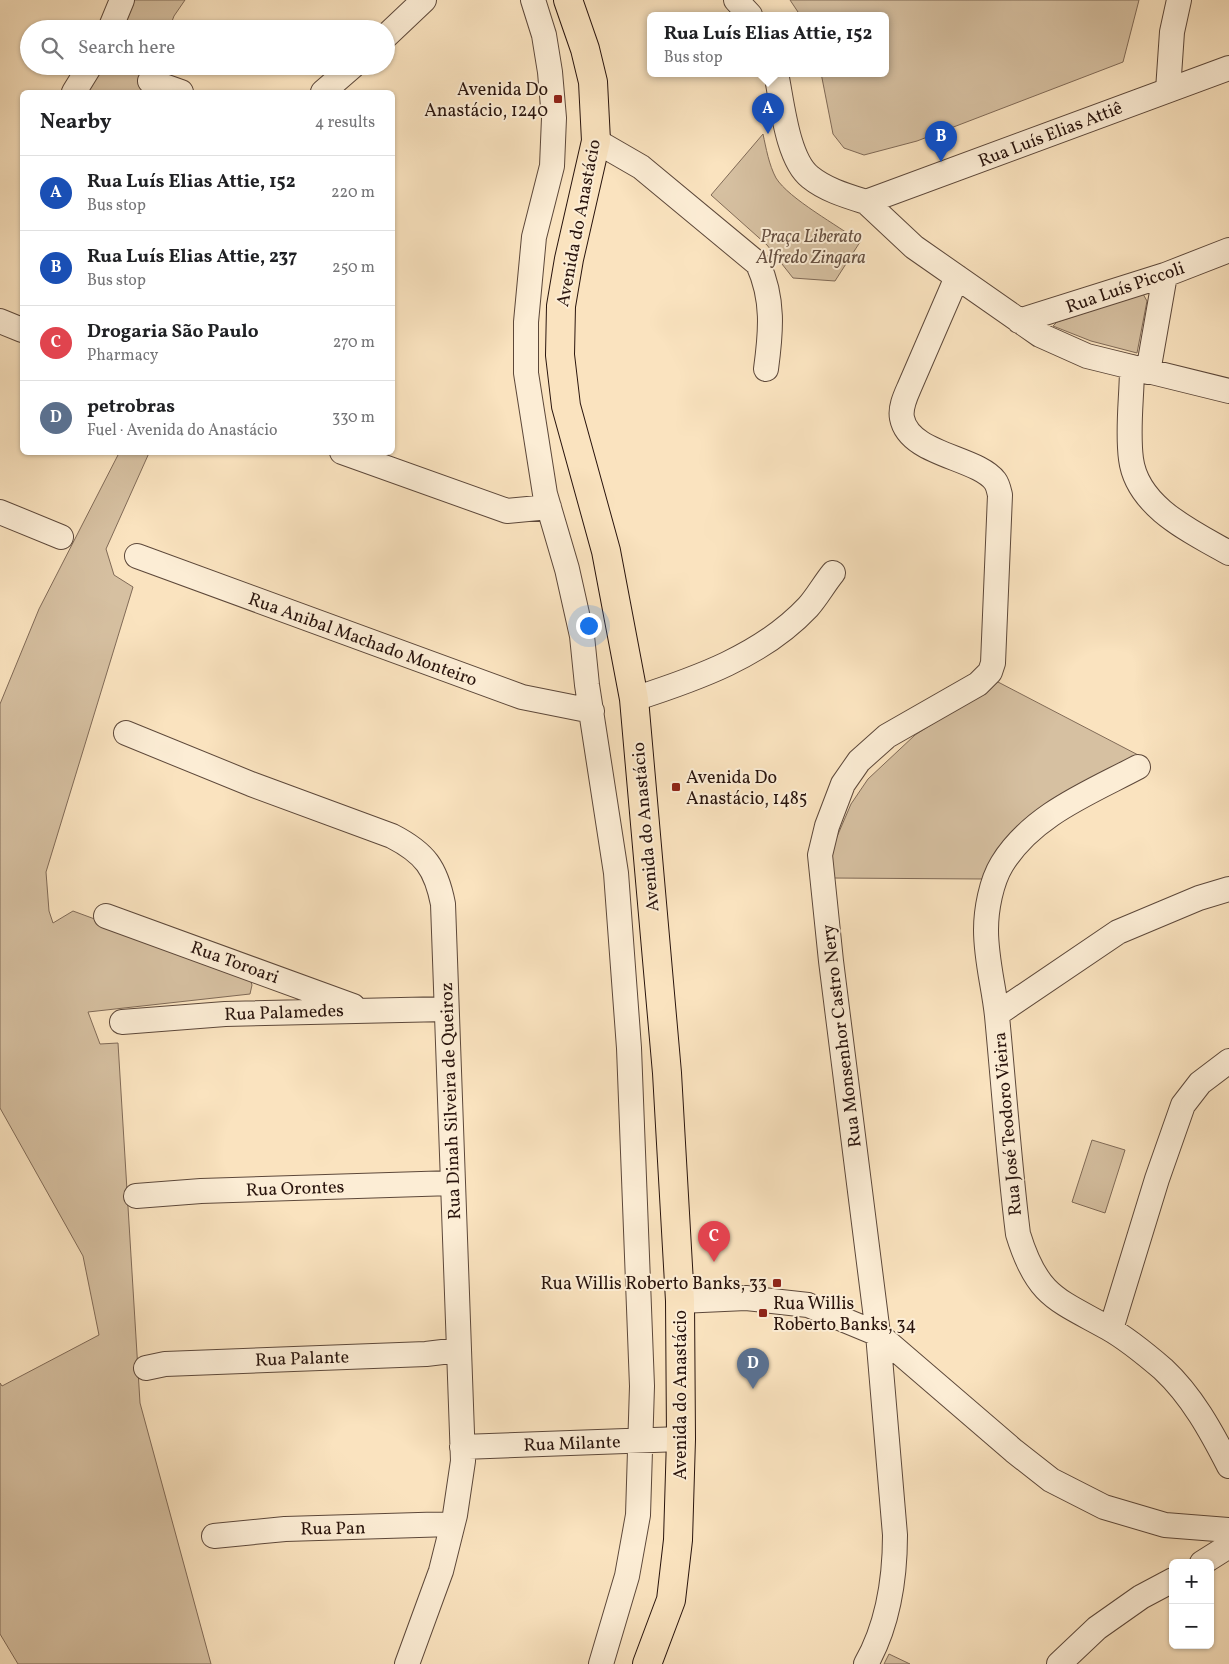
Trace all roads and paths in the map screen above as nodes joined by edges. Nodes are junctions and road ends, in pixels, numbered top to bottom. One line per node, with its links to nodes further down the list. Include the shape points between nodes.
1 (122, 0): 8 (street)
2 (424, 0): 9 (street)
3 (533, 0): 31 (street, Avenida do Anastácio, via 544,35 554,118 552,166 534,237 526,322 526,373)
4 (568, 0): 19 (main road, Avenida do Anastácio, via 586,49 593,82)
5 (736, 0): 7 (street)
6 (1179, 0): 18 (street, via 1172,32)
7 (747, 12)
8 (114, 20)
9 (395, 27)
10 (1229, 68): 18 (street, Rua Luís Elias Attiê)
11 (84, 75): 15 (street)
12 (343, 75): 17 (street)
13 (777, 77): 20 (street, via 796,160 809,177 838,193)
14 (150, 81): 16 (street)
15 (75, 90)
16 (175, 90)
17 (326, 90)
18 (1168, 90): 20 (street, Rua Luís Elias Attiê)
19 (596, 141): 27 (street, via 641,167 758,264 770,302 772,330); 37 (main road, Avenida do Anastácio, via 561,306 560,355 566,406 606,551)
20 (866, 202): 23 (street, via 914,247)
21 (1229, 250): 22 (street, Rua Luís Piccoli)
22 (1165, 275): 25 (street, Rua Luís Piccoli); 28 (street)
23 (957, 277): 25 (street); 52 (street, Rua Monsenhor Castro Nery, via 909,388 902,417 907,429 927,446 988,474 996,482 1000,495 994,654 990,672 978,684 888,736 859,761 843,784 820,854)
24 (0, 321): 26 (street)
25 (1019, 321): 28 (street, via 1067,348)
26 (20, 329)
27 (766, 369)
28 (1140, 370): 29 (street); 34 (street, via 1131,461 1141,486 1159,510)
29 (1229, 391)
30 (350, 455): 31 (street, via 507,511)
31 (549, 508): 38 (street, Avenida do Anastácio, via 582,636)
32 (0, 512): 33 (street)
33 (61, 536)
34 (1229, 553)
35 (137, 556): 38 (street, Rua Anibal Machado Monteiro, via 522,697)
36 (833, 574): 37 (street, via 808,607 749,653 695,680)
37 (634, 699): 50 (main road, Avenida do Anastácio, via 666,1073)
38 (592, 711): 56 (street, Avenida do Anastácio, via 621,912 640,1326)
39 (126, 733): 44 (street, Rua Dinah Silveira de Queiroz, via 251,784 386,833 421,856 438,878 443,904)
40 (1138, 767): 45 (street, Rua José Teodoro Vieira, via 1047,818 1029,832 1001,865 990,897 986,929 987,960)
41 (1229, 889): 45 (street, via 1191,901 1118,932)
42 (106, 916): 43 (street, Rua Toroari)
43 (362, 1009): 44 (street, Rua Palamedes); 46 (street, Rua Palamedes)
44 (446, 1010): 48 (street, Rua Dinah Silveira de Queiroz)
45 (997, 1014): 51 (street, Rua José Teodoro Vieira, via 1015,1208 1025,1258 1036,1278 1055,1299)
46 (122, 1022)
47 (1229, 1061): 51 (street, via 1200,1083 1182,1105)
48 (453, 1183): 49 (street, Rua Orontes); 53 (street, Rua Dinah Silveira de Queiroz)
49 (136, 1196)
50 (680, 1301): 52 (street, via 746,1298 808,1305); 55 (main road, Avenida do Anastácio)
51 (1110, 1329): 58 (street, Rua José Teodoro Vieira, via 1162,1369 1182,1389 1198,1410)
52 (878, 1334): 60 (street, via 1051,1480 1104,1507 1164,1524); 68 (street, Rua Monsenhor Castro Nery, via 896,1535 895,1568 890,1599 874,1650)
53 (459, 1350): 54 (street, Rua Palante, via 165,1364); 57 (street, Rua Dinah Silveira de Queiroz)
54 (146, 1368)
55 (681, 1439): 56 (street, Rua Milante); 67 (main road, Avenida do Anastácio, via 678,1540 671,1600)
56 (640, 1441): 57 (street, Rua Milante); 66 (street, Avenida do Anastácio, via 638,1515 627,1576)
57 (462, 1447): 59 (street, Rua Dinah Silveira de Queiroz, via 463,1461)
58 (1229, 1466)
59 (452, 1524): 61 (street, Rua Pan); 65 (street, Rua Dinah Silveira de Queiroz, via 441,1571)
60 (1229, 1530)
61 (214, 1536)
62 (1229, 1546): 63 (street)
63 (1208, 1559)
64 (1169, 1582): 69 (street, via 1097,1628)
65 (407, 1664)
66 (601, 1664)
67 (647, 1664)
68 (866, 1664)
69 (1059, 1664)

